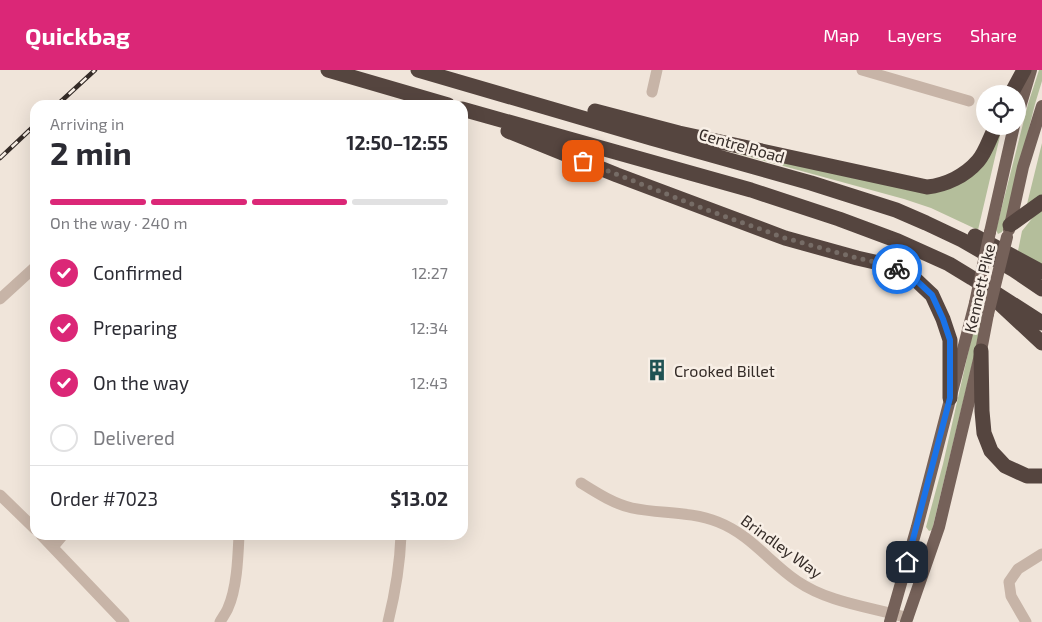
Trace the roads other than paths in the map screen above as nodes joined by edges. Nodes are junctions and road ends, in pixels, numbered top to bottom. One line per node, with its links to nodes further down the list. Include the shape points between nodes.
1 (328, 70): 11 (highway)
2 (418, 70): 18 (highway, Centre Road)
3 (431, 70): 16 (highway, via 679,133 927,187 949,182 971,168 979,160)
4 (656, 70): 10 (street)
5 (862, 70): 12 (street)
6 (1024, 70): 8 (highway)
7 (1031, 70): 9 (main road)
8 (1016, 85)
9 (1026, 87)
10 (652, 92)
11 (430, 100)
12 (969, 101)
13 (1042, 106): 20 (main road, Kennett Pike, via 1023,167)
14 (468, 113): 23 (highway, via 751,190 898,241)
15 (468, 113): 29 (highway, via 707,210 785,238 892,266 916,280 932,295 948,333)
16 (992, 135)
17 (1012, 135): 29 (main road, Kennett Pike, bridge, via 975,303)
18 (811, 183): 22 (highway, via 903,204 963,230); 24 (highway, Centre Road, via 926,222)
19 (1042, 202): 20 (highway)
20 (1009, 231): 28 (main road, Kennett Pike, bridge)
21 (30, 272): 25 (street)
22 (1042, 272)
23 (972, 278): 26 (highway); 27 (highway)
24 (1042, 289)
25 (0, 299)
26 (1042, 323)
27 (1042, 343)
28 (981, 351): 30 (highway, via 984,434 991,451 1005,466 1026,476); 41 (main road, Kennett Pike, via 939,527)
29 (950, 398): 40 (main road, Kennett Pike)
30 (1042, 476)
31 (581, 483): 40 (street, Brindley Way, via 630,507 716,521 750,541 805,586)
32 (0, 495): 33 (street)
33 (30, 524)
34 (46, 540): 38 (street)
35 (59, 540): 38 (street)
36 (239, 540): 43 (street, via 234,588)
37 (401, 540): 44 (street)
38 (53, 547): 42 (street)
39 (1042, 554): 45 (street, via 1018,569 1009,582 1011,596)
40 (891, 618): 41 (street, Brindley Way)
41 (907, 620)
42 (124, 622)
43 (220, 622)
44 (388, 622)
45 (1026, 622)

